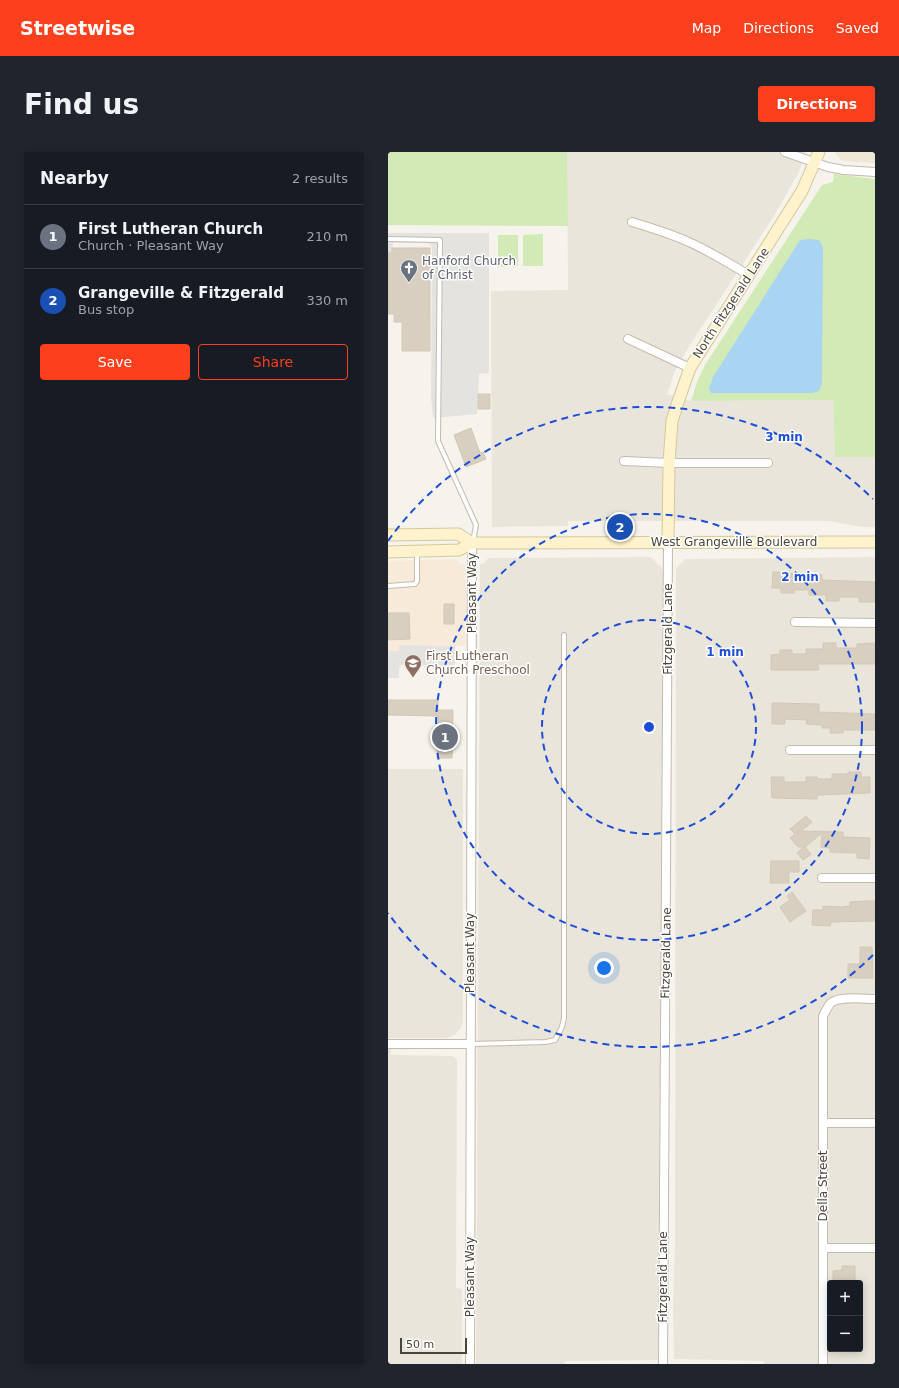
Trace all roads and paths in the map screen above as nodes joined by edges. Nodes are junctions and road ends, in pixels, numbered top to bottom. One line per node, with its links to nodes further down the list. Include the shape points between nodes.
1 (785, 152): 2 (street)
2 (817, 157): 3 (street, via 828,167); 6 (main road, North Fitzgerald Lane, via 802,191)
3 (875, 172)
4 (632, 222): 6 (street, via 690,243)
5 (388, 239): 14 (lane, via 440,240 438,440 476,525)
6 (748, 275): 8 (main road, North Fitzgerald Lane)
7 (628, 339): 8 (street)
8 (690, 368): 10 (main road, North Fitzgerald Lane, via 672,421)
9 (624, 461): 10 (street)
10 (669, 463): 11 (street); 15 (main road, North Fitzgerald Lane)
11 (768, 463)
12 (388, 535): 14 (main road, West Grangeville Boulevard, via 458,534)
13 (875, 542): 15 (main road, West Grangeville Boulevard)
14 (472, 543): 15 (main road, West Grangeville Boulevard); 16 (main road, West Grangeville Boulevard, via 459,550); 28 (street, Pleasant Way)
15 (668, 543): 34 (street, Fitzgerald Lane)
16 (417, 551): 17 (main road, West Grangeville Boulevard); 18 (lane, via 415,584)
17 (388, 552)
18 (388, 586)
19 (795, 622): 20 (street)
20 (875, 623)
21 (564, 635): 28 (lane, via 564,1018 555,1040)
22 (790, 750): 23 (street)
23 (875, 750)
24 (822, 878): 25 (street)
25 (875, 878)
26 (875, 999): 29 (street, Della Street, via 842,999 833,1002 823,1016)
27 (388, 1044): 28 (street)
28 (470, 1044): 33 (street, Pleasant Way)
29 (824, 1123): 30 (street); 31 (street, Della Street)
30 (875, 1123)
31 (823, 1248): 32 (street); 35 (street, Della Street)
32 (875, 1248)
33 (470, 1364)
34 (663, 1364)
35 (823, 1364)

